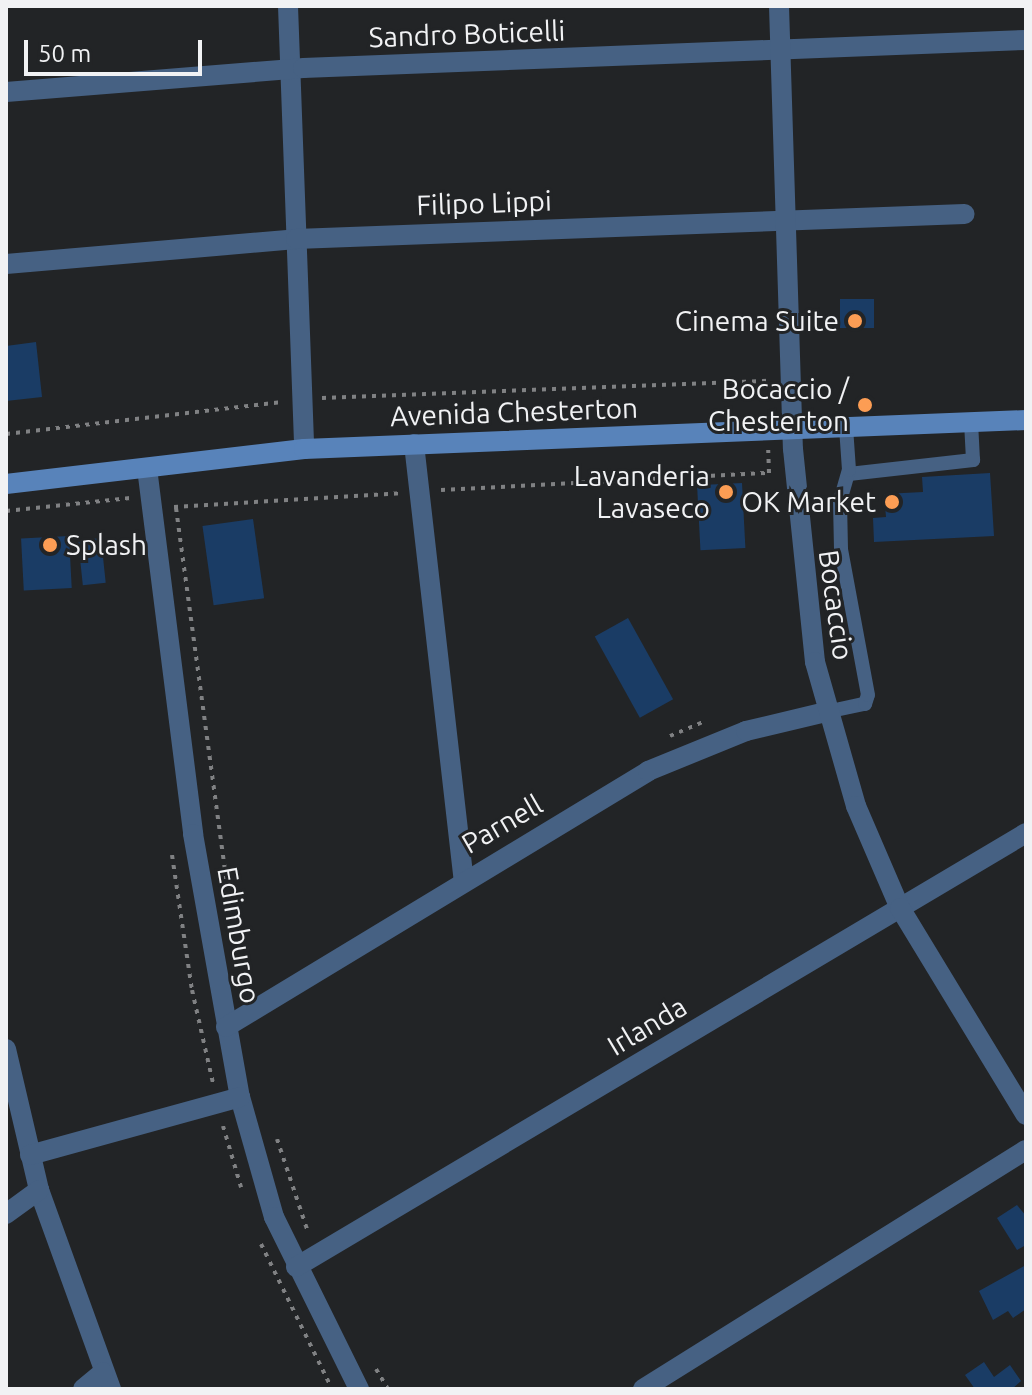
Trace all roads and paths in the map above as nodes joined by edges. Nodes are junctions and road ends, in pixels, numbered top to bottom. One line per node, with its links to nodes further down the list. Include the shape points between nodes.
1 (288, 6): 5 (street)
2 (779, 6): 4 (street, Bocaccio)
3 (1026, 40): 4 (street, Sandro Boticelli)
4 (780, 50): 5 (street, Sandro Boticelli); 8 (street, Bocaccio)
5 (290, 69): 6 (street, Sandro Boticelli); 9 (street)
6 (6, 92)
7 (965, 214): 8 (street, Filipo Lippi)
8 (787, 220): 9 (street, Filipo Lippi); 11 (street, Bocaccio)
9 (296, 239): 10 (street, Filipo Lippi); 12 (street)
10 (6, 264)
11 (793, 379): 12 (path); 16 (street, Bocaccio)
12 (302, 399): 17 (path); 19 (street)
13 (1026, 420): 14 (main road, Avenida Chesterton)
14 (971, 422): 15 (main road, Avenida Chesterton); 23 (lane, via 973,460)
15 (846, 427): 16 (main road, Avenida Chesterton); 23 (lane)
16 (793, 429): 18 (main road, Avenida Chesterton); 29 (street, Bocaccio, via 801,571)
17 (6, 434)
18 (414, 444): 19 (main road, Avenida Chesterton); 25 (street)
19 (304, 449): 20 (main road, Avenida Chesterton)
20 (170, 466): 21 (main road, Avenida Chesterton); 27 (path)
21 (147, 468): 24 (main road, Avenida Chesterton); 26 (street, Edimburgo)
22 (769, 473): 25 (path)
23 (849, 474): 29 (lane, via 840,501 841,549 868,695 865,704)
24 (6, 484)
25 (420, 490): 27 (path); 31 (street)
26 (151, 501): 27 (path); 28 (path, via 127,498); 34 (street, Edimburgo, via 193,834)
27 (176, 508): 32 (path)
28 (6, 511)
29 (826, 712): 31 (street, Parnell, via 694,750); 33 (street, Bocaccio, via 856,806)
30 (1026, 833): 33 (street, Irlanda)
31 (464, 880): 34 (street, Parnell)
32 (228, 895)
33 (900, 908): 38 (street, Bocaccio); 44 (street, Irlanda)
34 (226, 1027): 36 (street, Edimburgo)
35 (6, 1049): 37 (street)
36 (240, 1097): 41 (street); 45 (street, Edimburgo, via 274,1217)
37 (12, 1112): 41 (street)
38 (1026, 1115)
39 (276, 1136): 44 (path)
40 (1026, 1150): 49 (street)
41 (30, 1155): 42 (street)
42 (39, 1190): 43 (street); 46 (street)
43 (6, 1214)
44 (317, 1255): 45 (street, Irlanda)
45 (296, 1267): 48 (street, Edimburgo)
46 (107, 1381): 47 (street)
47 (83, 1389)
48 (359, 1389)
49 (643, 1389)

